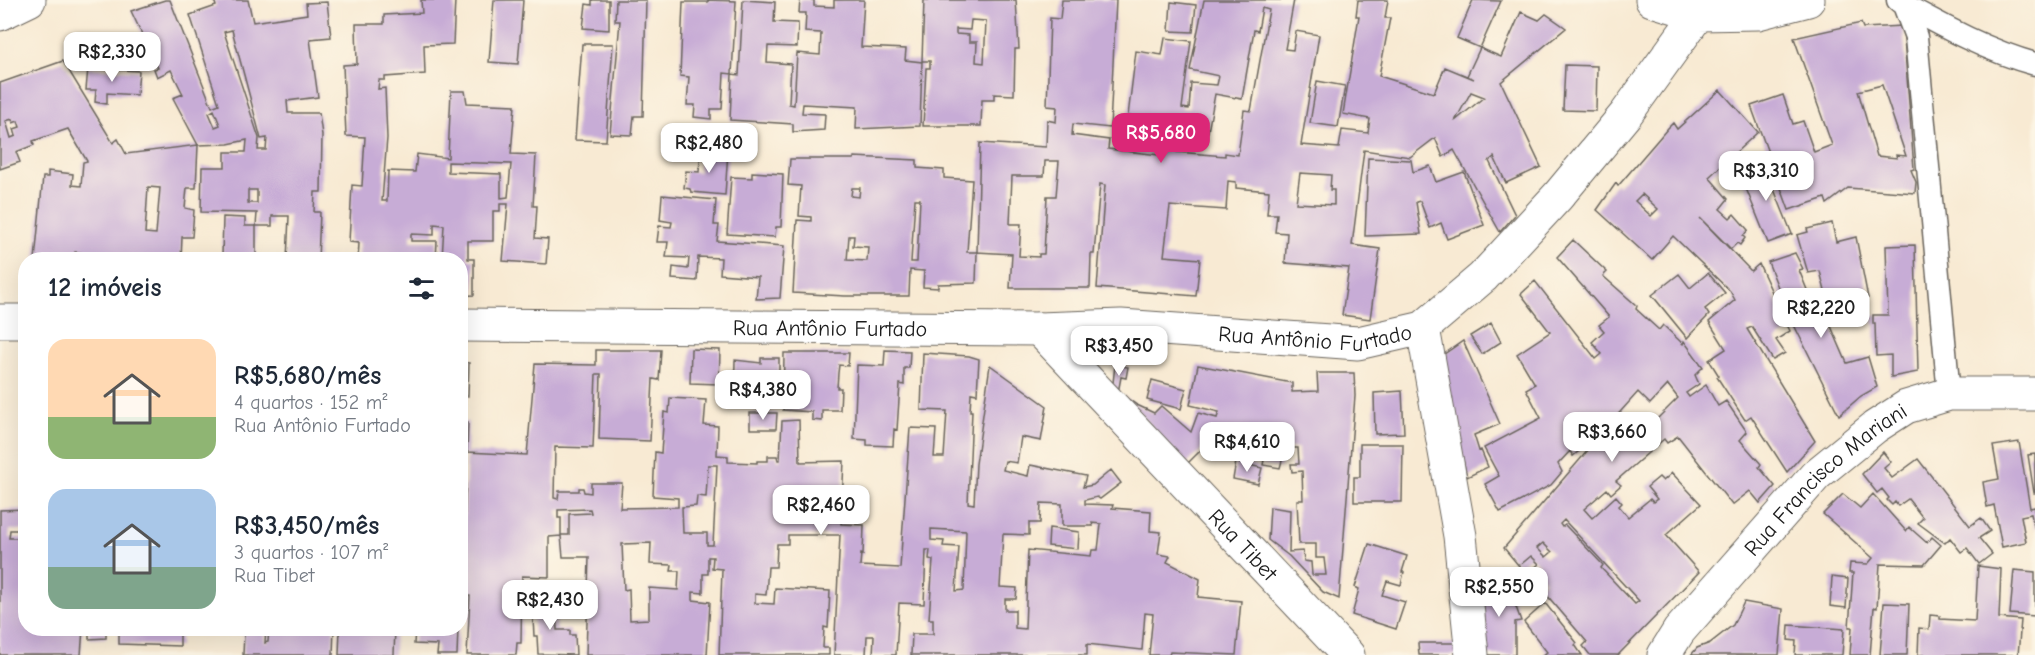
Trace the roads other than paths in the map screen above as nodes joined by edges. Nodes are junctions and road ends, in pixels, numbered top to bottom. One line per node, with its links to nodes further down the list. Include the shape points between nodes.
1 (29, 0): 5 (street)
2 (1652, 0): 6 (street)
3 (1808, 0): 6 (street, via 1758,13)
4 (1901, 2): 7 (lane, via 1966,38); 13 (lane, via 1916,37)
5 (0, 14)
6 (1698, 14): 11 (street, Rua Antônio Furtado, via 1626,114 1558,196 1483,277)
7 (2035, 64)
8 (0, 321): 9 (street)
9 (18, 321)
10 (468, 325): 12 (street, Rua Antônio Furtado)
11 (1423, 328): 12 (street, Rua Antônio Furtado, via 1358,343 1121,326); 16 (street, via 1460,536)
12 (1039, 329): 15 (street, Rua Tibet)
13 (1949, 394): 14 (street, Rua Francisco Mariani); 17 (street, Rua Francisco Mariani, via 1906,407 1816,475 1679,631)
14 (2035, 394)
15 (1348, 655)
16 (1472, 655)
17 (1664, 655)

